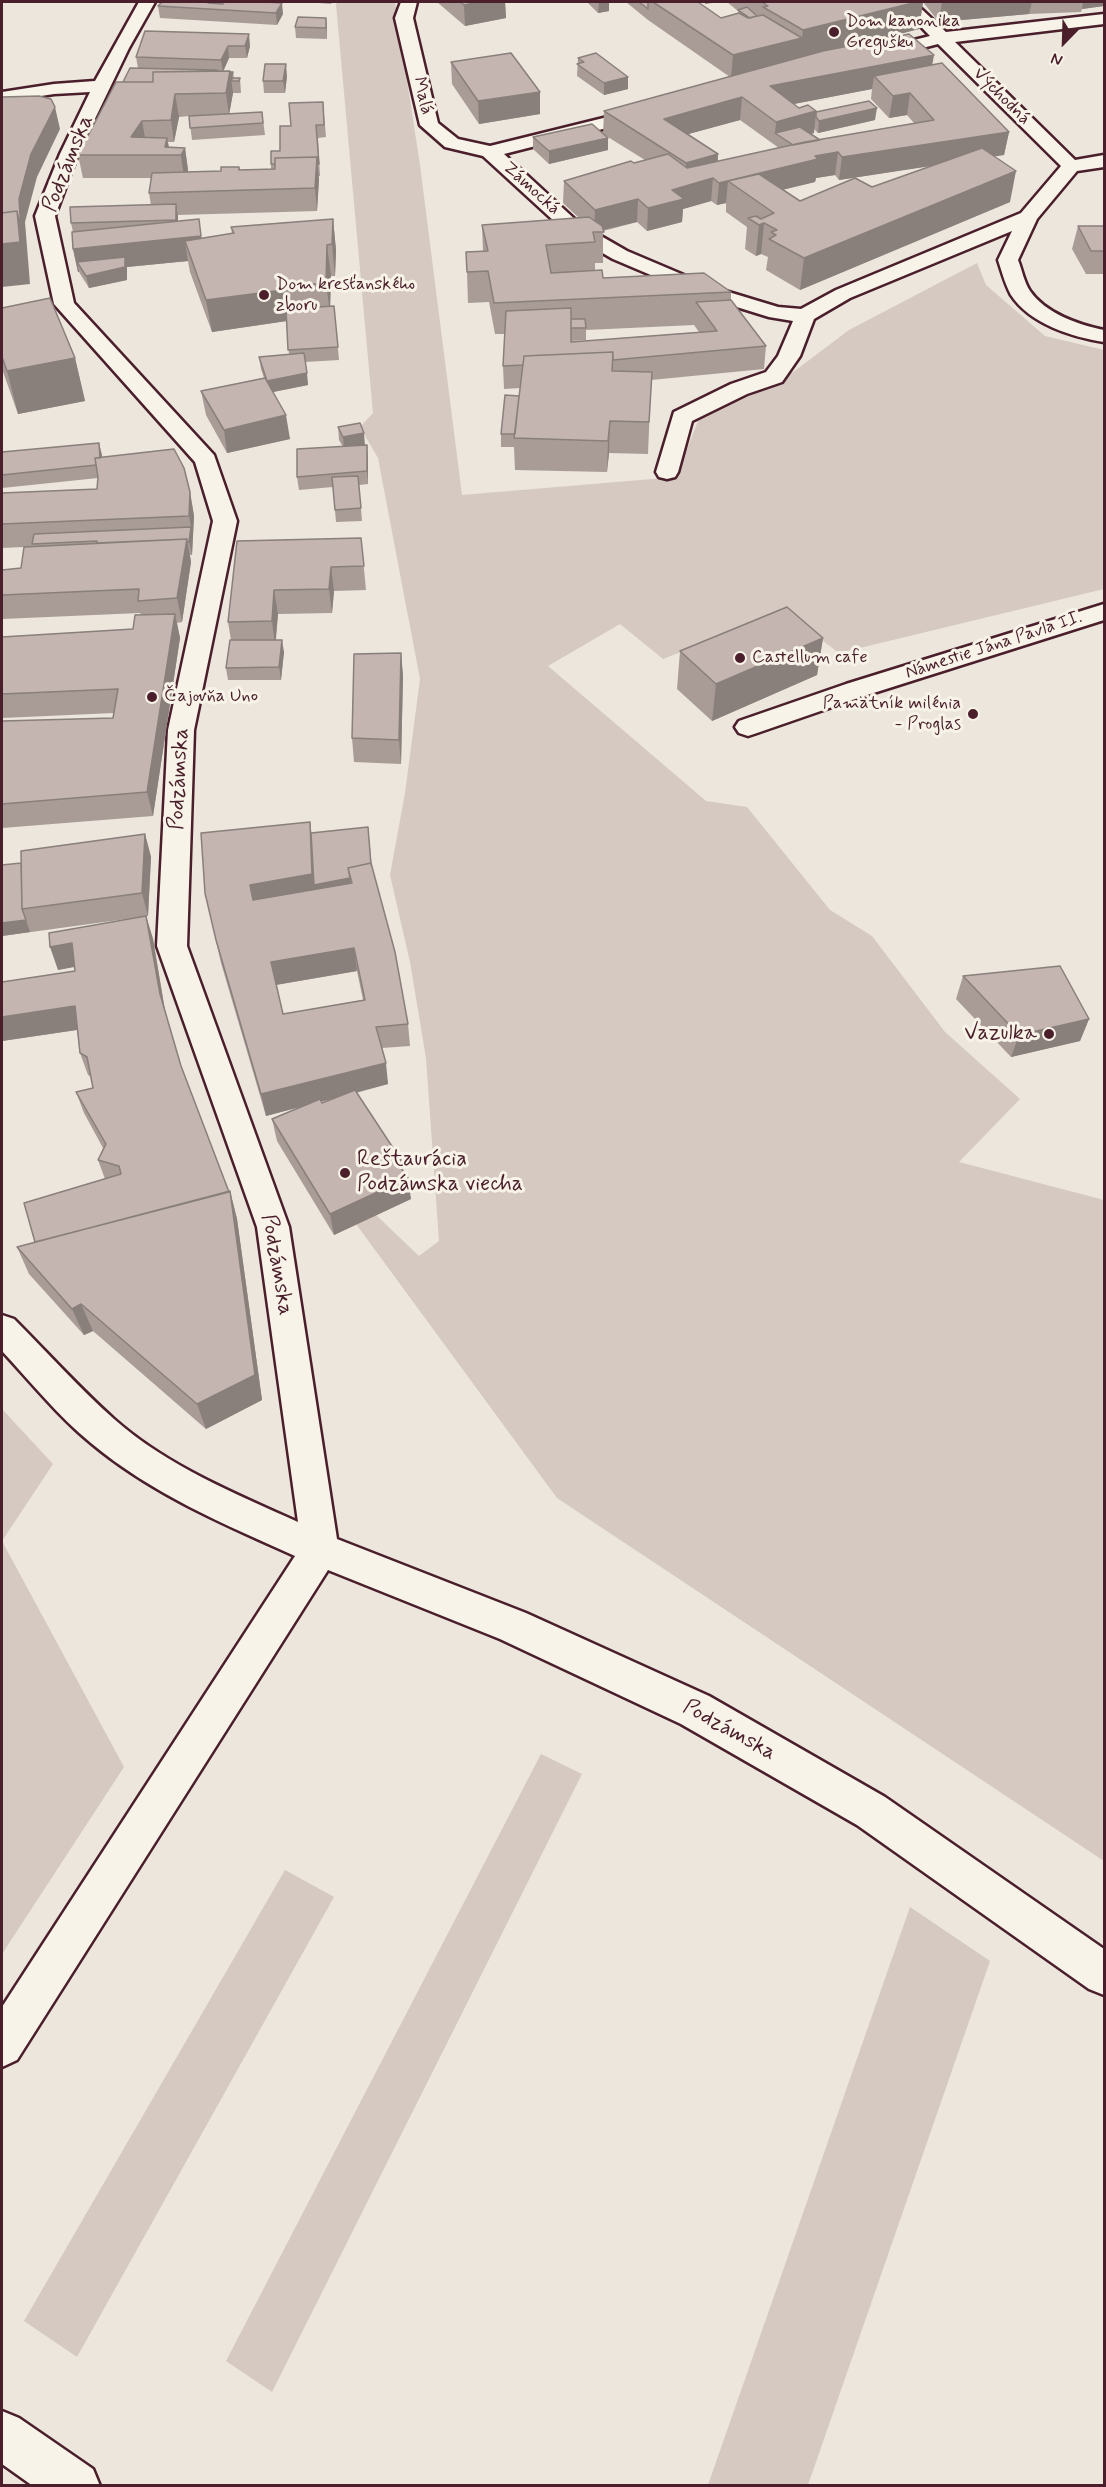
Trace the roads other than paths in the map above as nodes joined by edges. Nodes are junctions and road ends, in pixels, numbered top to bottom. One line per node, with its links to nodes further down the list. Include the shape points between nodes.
1 (147, 2): 7 (street, Podzámska)
2 (409, 2): 10 (street, Malá, via 404,18 429,125 452,143)
3 (905, 2): 5 (street, Východná)
4 (1104, 19): 5 (street)
5 (942, 38): 6 (street); 12 (street, Východná)
6 (861, 59)
7 (102, 86): 8 (street); 20 (street, Podzámska, via 45,216 54,306 206,460 225,520 181,730 172,946 273,1227)
8 (2, 98)
9 (664, 108): 10 (street)
10 (490, 152): 14 (street, Zámocká, via 573,228 620,255 705,291 776,313)
11 (1104, 161): 12 (street)
12 (1071, 166): 13 (street)
13 (1028, 217): 14 (street, via 843,294); 15 (street, via 1008,260 1021,295 1035,308 1065,324)
14 (805, 316): 16 (street, via 789,356 774,378 682,417)
15 (1104, 336)
16 (666, 472)
17 (1104, 612): 18 (street, Námestie Jána Pavla II.)
18 (748, 727)
19 (2, 1329): 20 (street, Podzámska, via 102,1431 146,1464 201,1495)
20 (320, 1550): 21 (street, Podzámska, via 513,1626 695,1710 871,1811); 22 (street)
21 (1104, 1974)
22 (2, 2045)
23 (2, 2435): 24 (street)
24 (76, 2486)

